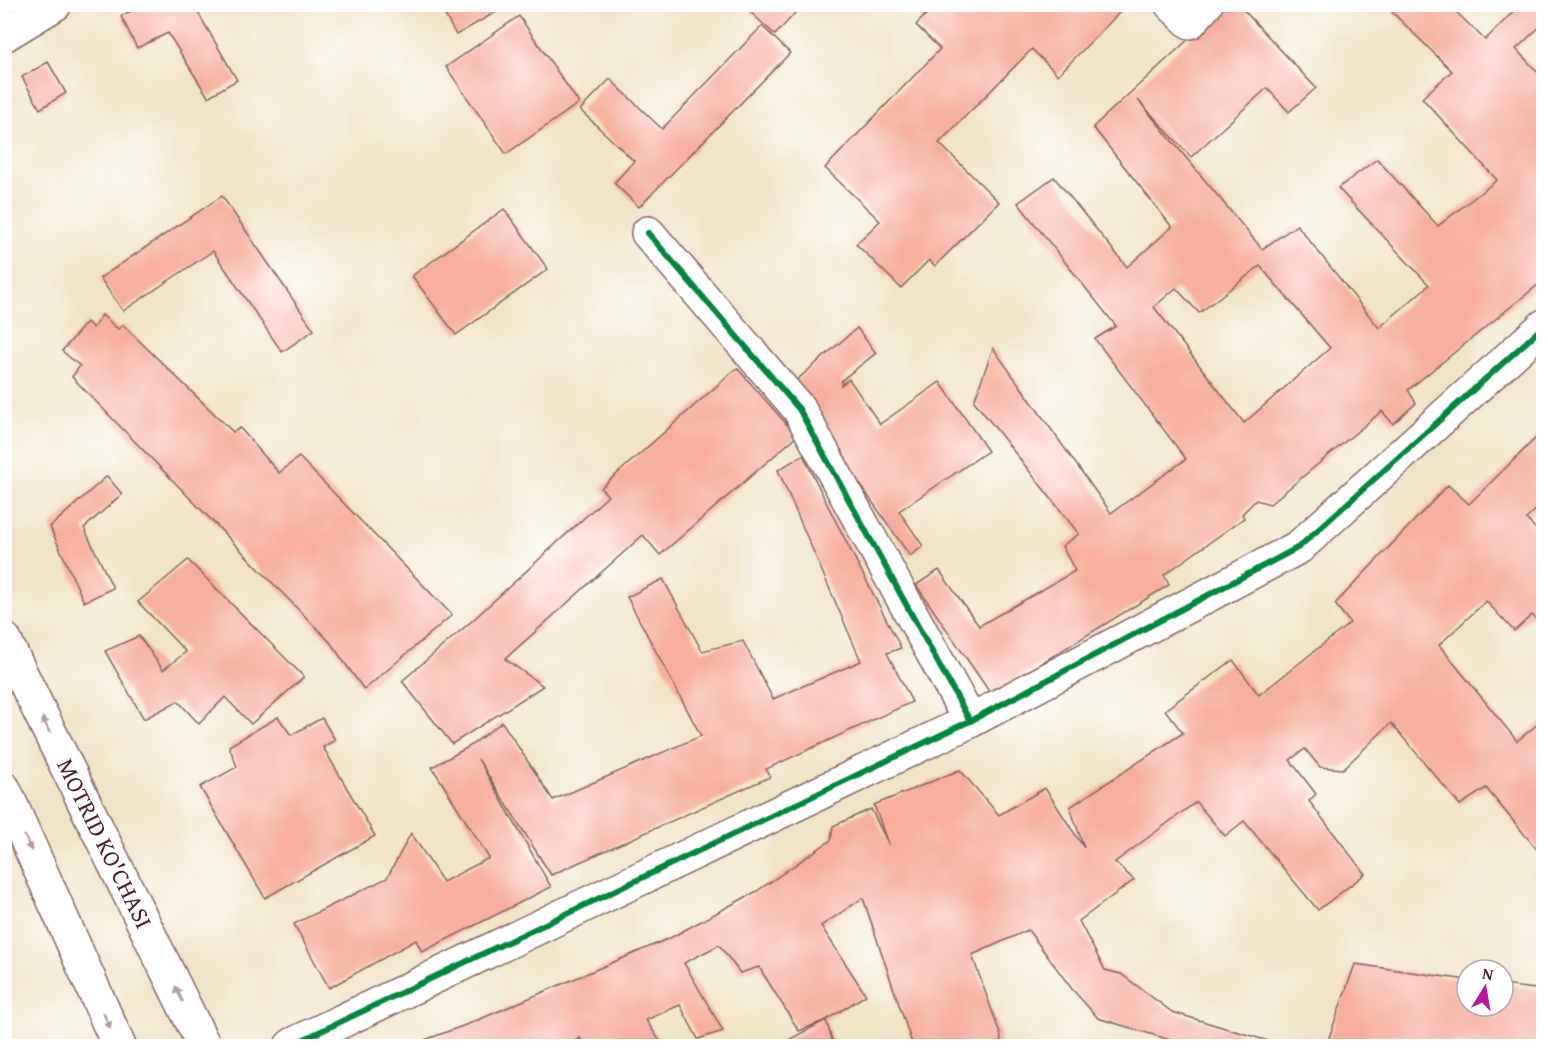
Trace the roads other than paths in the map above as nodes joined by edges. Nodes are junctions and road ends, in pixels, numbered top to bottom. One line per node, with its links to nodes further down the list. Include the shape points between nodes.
1 (55, 4): 4 (street)
2 (1171, 4): 3 (street, via 1190,22)
3 (1206, 4)
4 (4, 35)
5 (648, 234): 8 (street, via 799,409)
6 (1544, 326): 8 (street, via 1299,547)
7 (4, 639): 11 (street, MOTRID KO'CHASI, one-way to 7)
8 (970, 721): 12 (street)
9 (4, 789): 10 (street, one-way to 10)
10 (119, 1047)
11 (204, 1047)
12 (291, 1047)

